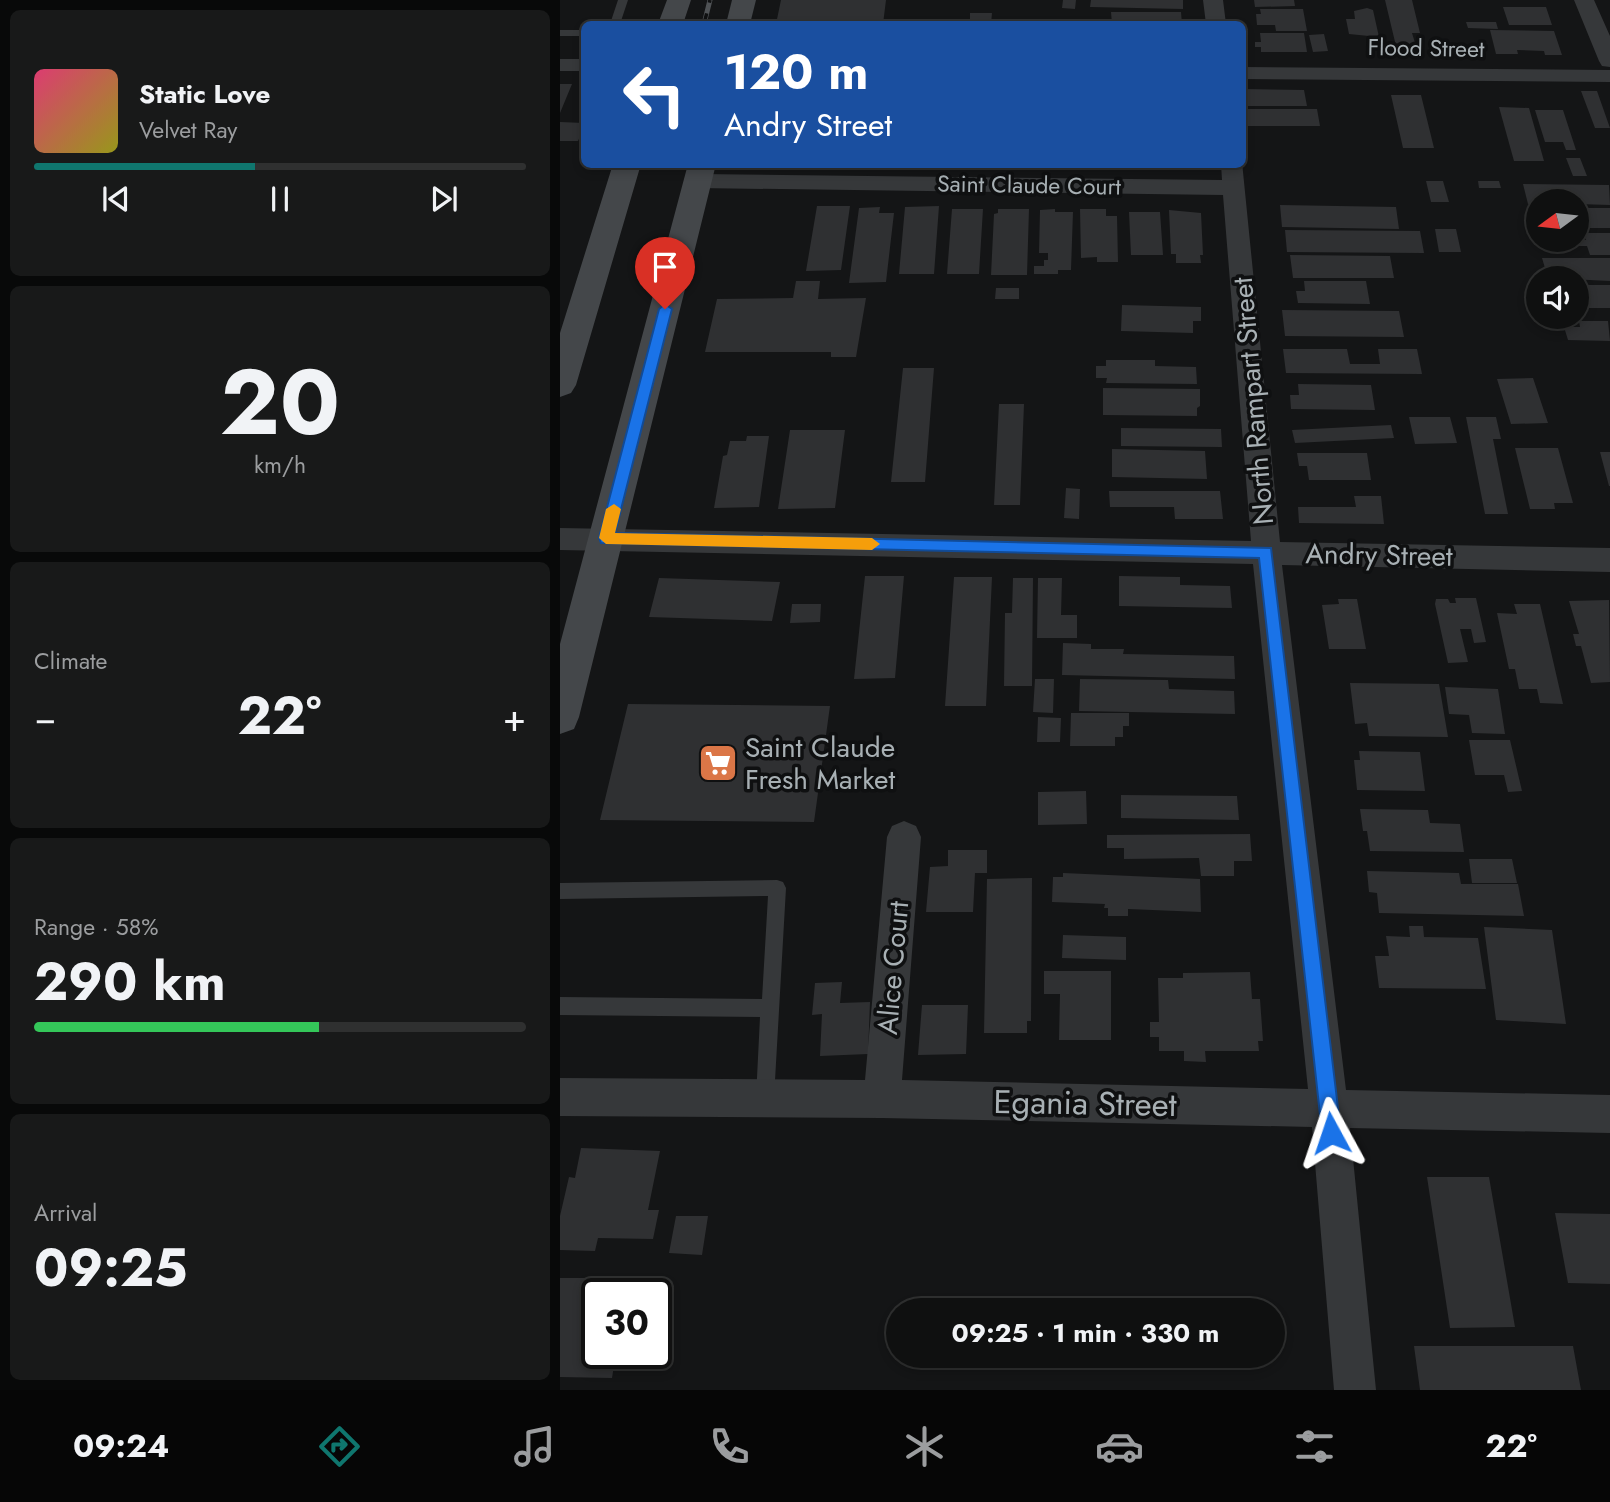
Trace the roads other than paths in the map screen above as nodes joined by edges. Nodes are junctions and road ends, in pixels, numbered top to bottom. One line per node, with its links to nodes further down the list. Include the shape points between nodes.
1 (623, 0): 6 (lane)
2 (680, 0): 7 (main road)
3 (744, 0): 8 (main road)
4 (1213, 0): 9 (street)
5 (1584, 0): 12 (street)
6 (616, 21)
7 (672, 21)
8 (739, 21)
9 (1216, 21)
10 (560, 33): 11 (lane)
11 (581, 33)
12 (1610, 61)
13 (560, 65): 14 (street)
14 (581, 65)
15 (1246, 73): 16 (street, Flood Street)
16 (1610, 76)
17 (626, 168): 20 (main road)
18 (700, 173): 19 (street, Saint Claude Court); 21 (main road)
19 (1233, 176): 23 (street, North Rampart Street)
20 (560, 385)
21 (606, 538): 22 (street, Andry Street); 23 (street, Andry Street); 25 (main road)
22 (560, 539)
23 (1266, 552): 24 (street, Andry Street); 33 (street, North Rampart Street)
24 (1610, 560)
25 (560, 717)
26 (904, 837): 32 (street, Alice Court)
27 (560, 891): 29 (lane, via 777,888)
28 (560, 1006): 29 (lane)
29 (770, 1008): 31 (lane)
30 (560, 1097): 31 (street, Egania Street)
31 (765, 1098): 32 (street, Egania Street)
32 (882, 1099): 33 (street, Egania Street)
33 (1329, 1107): 34 (street, Egania Street); 35 (street, North Rampart Street)
34 (1610, 1114)
35 (1355, 1390)

